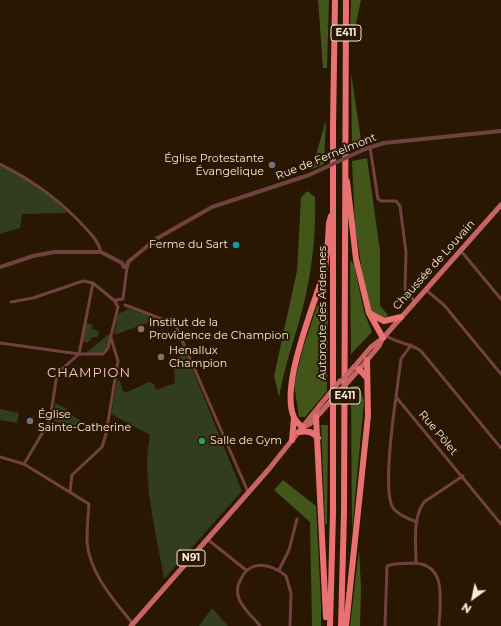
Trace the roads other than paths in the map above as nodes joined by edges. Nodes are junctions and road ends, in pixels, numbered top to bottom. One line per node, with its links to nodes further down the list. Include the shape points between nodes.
1 (335, 0): 8 (highway, Autoroute des Ardennes / E411)
2 (346, 0): 6 (highway, Autoroute des Ardennes / E411)
3 (501, 131): 4 (street, Rue de Fernelmont, via 410,140)
4 (370, 147): 12 (street, Rue de Fernelmont, bridge, via 309,175 212,207 156,239); 21 (street, via 378,199 396,201 400,206 406,252 405,290)
5 (0, 164): 10 (street, via 49,192 88,230)
6 (344, 166): 24 (highway, via 349,191 352,239); 60 (highway, Autoroute des Ardennes / E411, via 344,505)
7 (501, 205): 9 (main road, Chaussée de Louvain / N91)
8 (333, 211): 37 (highway, via 329,223 325,270 292,372 290,388); 59 (highway, Autoroute des Ardennes / E411, via 333,506)
9 (461, 251): 16 (main road, Chaussée de Louvain / N91); 18 (street)
10 (101, 252): 11 (street); 14 (street, via 54,252)
11 (122, 262): 12 (street); 13 (street, via 123,266)
12 (128, 262): 13 (street)
13 (127, 267): 17 (street)
14 (0, 268)
15 (93, 283): 19 (street, via 83,281 33,298); 20 (street); 30 (street)
16 (426, 290): 21 (main road, Chaussée de Louvain / N91); 33 (street, via 444,305)
17 (123, 299): 20 (street); 22 (street)
18 (501, 299)
19 (11, 302)
20 (116, 302): 23 (street)
21 (415, 302): 25 (main road, Chaussée de Louvain / N91)
22 (125, 305): 23 (street, via 123,308); 47 (street, via 175,324)
23 (118, 307): 27 (street)
24 (369, 313): 25 (highway, via 384,321); 26 (highway)
25 (401, 317): 26 (main road, Chaussée de Louvain / N91)
26 (384, 337): 29 (street); 31 (main road, Chaussée de Louvain / N91); 32 (main road, Chaussée de Louvain / N91, via 372,347)
27 (111, 338): 30 (street, via 108,348 102,354); 46 (street, via 118,361 106,434 102,447 72,475)
28 (0, 343): 30 (street)
29 (411, 345): 35 (street, via 401,359); 42 (street, via 421,351)
30 (80, 354): 44 (street, via 62,369 56,380 50,420)
31 (367, 360): 32 (main road, Chaussée de Louvain / N91); 34 (highway)
32 (356, 370): 34 (highway); 36 (main road, Chaussée de Louvain / N91, bridge); 38 (main road, Chaussée de Louvain / N91, bridge)
33 (501, 374)
34 (367, 379): 61 (highway, via 368,416)
35 (396, 397): 45 (street, Rue Pôlet); 49 (street, via 390,449 390,498 397,512)
36 (320, 404): 38 (main road); 39 (main road, Chaussée de Louvain / N91, via 305,421)
37 (294, 417): 39 (highway); 41 (highway)
38 (316, 417): 39 (main road, Chaussée de Louvain / N91); 40 (highway)
39 (301, 430): 40 (highway, via 314,432); 41 (main road, Chaussée de Louvain / N91)
40 (318, 438): 58 (highway)
41 (292, 440): 47 (main road, Chaussée de Louvain / N91)
42 (501, 448)
43 (0, 457): 44 (street)
44 (24, 464): 46 (street)
45 (463, 476): 49 (street, via 424,502 418,512); 50 (street, Rue Pôlet)
46 (70, 492): 55 (street, via 89,504 87,542 91,560 109,593)
47 (248, 492): 51 (main road, Chaussée de Louvain / N91)
48 (297, 519): 54 (street, via 289,550)
49 (417, 522): 52 (street)
50 (501, 524)
51 (208, 539): 53 (street); 55 (main road, Chaussée de Louvain / N91)
52 (416, 563): 62 (street, via 387,566); 63 (street, via 432,568 440,582)
53 (246, 570): 54 (street, via 256,565); 56 (street, via 238,586 239,599)
54 (279, 570): 57 (street, via 290,583)
55 (133, 625)
56 (260, 626)
57 (290, 626)
58 (326, 626)
59 (330, 626)
60 (341, 626)
61 (346, 626)
62 (385, 626)
63 (439, 626)

